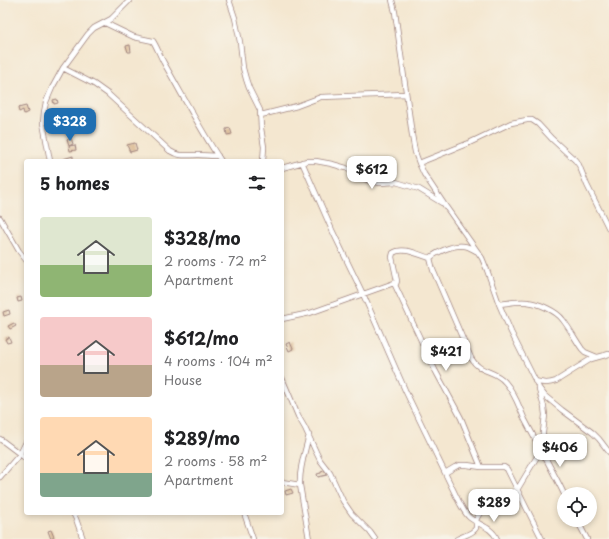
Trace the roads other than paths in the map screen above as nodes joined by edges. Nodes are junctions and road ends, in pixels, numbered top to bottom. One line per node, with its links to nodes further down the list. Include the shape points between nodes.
1 (130, 0): 4 (street)
2 (229, 0): 7 (street, via 235,18 246,80)
3 (392, 0): 6 (street)
4 (105, 23): 5 (street, via 88,34); 9 (street, via 134,37 153,41)
5 (63, 68): 8 (street, via 46,102 44,112 43,123); 9 (street, via 108,94 175,154)
6 (406, 94): 7 (street, via 321,97); 15 (street)
7 (261, 115): 13 (street)
8 (49, 153): 10 (street); 11 (street)
9 (218, 156): 12 (street)
10 (50, 159)
11 (53, 159)
12 (220, 159)
13 (263, 159)
14 (302, 162): 16 (street); 17 (street, via 316,161 346,168 370,181 404,184 419,189); 24 (street)
15 (419, 163): 17 (street); 19 (street, via 511,123 532,120 579,165)
16 (284, 167)
17 (444, 204): 20 (street)
18 (0, 218): 21 (street)
19 (609, 230)
20 (478, 252): 22 (street, via 468,247 457,246); 25 (street)
21 (24, 257)
22 (430, 258): 23 (street, via 407,251 393,253 397,281); 35 (street, via 474,365 505,381 513,392)
23 (394, 283): 24 (street); 39 (street, via 461,418)
24 (363, 294): 26 (street, via 310,313); 40 (street)
25 (499, 304): 28 (street, via 528,302 550,309 563,320 582,349); 29 (street)
26 (284, 319)
27 (609, 354): 28 (street)
28 (597, 357): 29 (street, via 556,382 546,384)
29 (535, 381): 31 (street)
30 (284, 383): 32 (street)
31 (539, 388): 35 (street, via 544,407); 36 (street, via 562,410 593,433)
32 (309, 435): 43 (street, via 300,470); 55 (street, via 347,507)
33 (0, 439): 37 (street)
34 (24, 446): 37 (street)
35 (541, 450): 44 (street); 45 (street)
36 (609, 452)
37 (20, 454): 38 (street); 41 (street)
38 (24, 457)
39 (482, 467): 40 (street, via 460,465); 45 (street, via 504,467)
40 (445, 473): 49 (street, via 466,514)
41 (0, 478)
42 (284, 482): 43 (street)
43 (300, 486): 54 (street)
44 (560, 487)
45 (517, 490): 49 (street, via 483,510); 58 (street)
46 (74, 515): 50 (street)
47 (78, 515): 50 (street)
48 (245, 515): 53 (street)
49 (476, 522): 56 (street, via 475,529); 57 (street, via 492,531)
50 (78, 526): 52 (street)
51 (581, 527): 59 (street)
52 (83, 538)
53 (253, 539)
54 (309, 539)
55 (375, 539)
56 (457, 539)
57 (497, 539)
58 (542, 539)
59 (587, 539)

